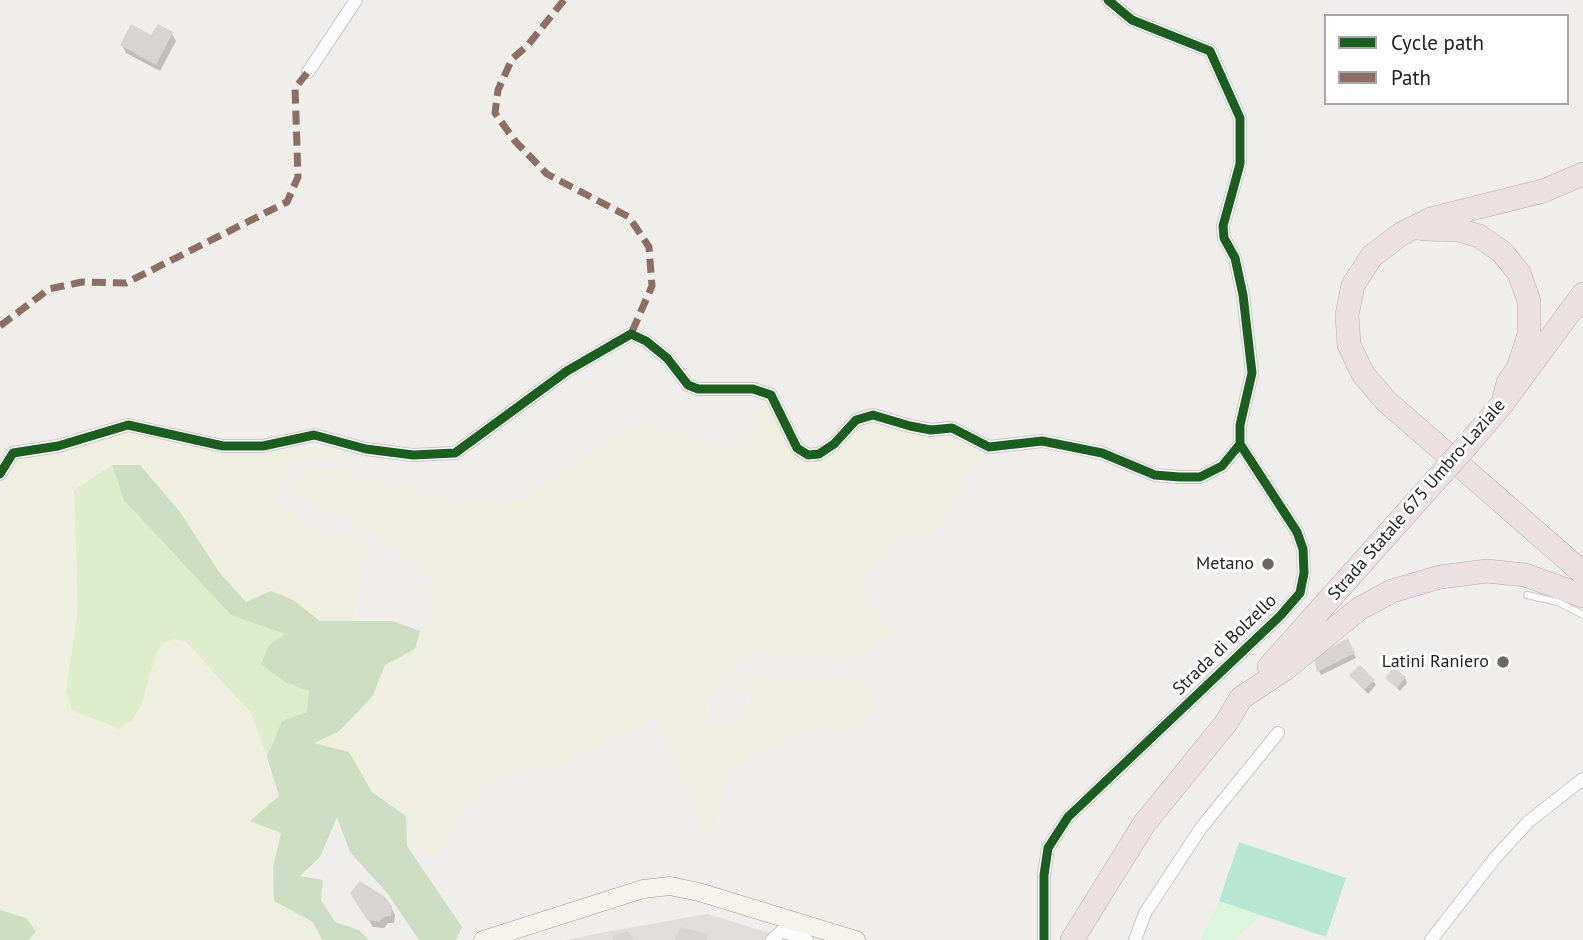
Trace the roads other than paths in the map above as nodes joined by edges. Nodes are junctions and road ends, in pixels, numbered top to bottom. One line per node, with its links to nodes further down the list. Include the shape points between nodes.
1 (356, 0): 3 (street)
2 (1108, 0): 8 (street, via 1132,20 1210,51 1240,118 1240,164 1223,226 1243,295 1252,373)
3 (308, 72)
4 (1583, 174): 5 (highway, via 1543,191 1431,219)
5 (1401, 234): 7 (highway, via 1431,228 1479,236 1502,252 1519,273 1530,301 1530,335); 10 (highway, via 1372,256 1353,285 1346,315 1349,345 1363,374 1386,401)
6 (1583, 294): 7 (highway, Strada Statale 675 Umbro-Laziale)
7 (1503, 403): 14 (highway, Strada Statale 675 Umbro-Laziale, bridge)
8 (1240, 444): 9 (street, via 1222,466 1200,477 1155,475 1102,453 1042,441 989,447 952,428 931,430 873,415 856,420 819,454 808,455 797,447 771,395 753,389 688,385 667,358 631,334 567,371 455,453 413,455 366,449 314,435 263,446 223,446 128,425 58,446 13,453); 22 (street, Strada di Bolzello, via 1297,532 1303,549 1300,593 1068,817 1048,848)
9 (0, 474)
10 (1583, 573)
11 (1527, 595): 13 (lane, via 1558,602)
12 (1583, 596): 14 (highway, via 1525,575 1487,571 1440,576 1392,591 1359,609)
13 (1583, 615)
14 (1241, 698): 17 (highway, Strada Statale 675 Umbro-Laziale, via 1194,745 1134,817)
15 (1278, 733): 25 (street, via 1201,828 1145,913)
16 (1583, 779): 26 (street, via 1529,821)
17 (1107, 869): 23 (highway, Strada Statale 675 Umbro-Laziale); 24 (highway, Strada Statale 675 Umbro-Laziale)
18 (483, 940): 21 (street, via 643,889 670,886)
19 (772, 940): 20 (street, via 782,932)
20 (807, 940)
21 (856, 940)
22 (1044, 940)
23 (1056, 940)
24 (1072, 940)
25 (1135, 940)
26 (1432, 940)

